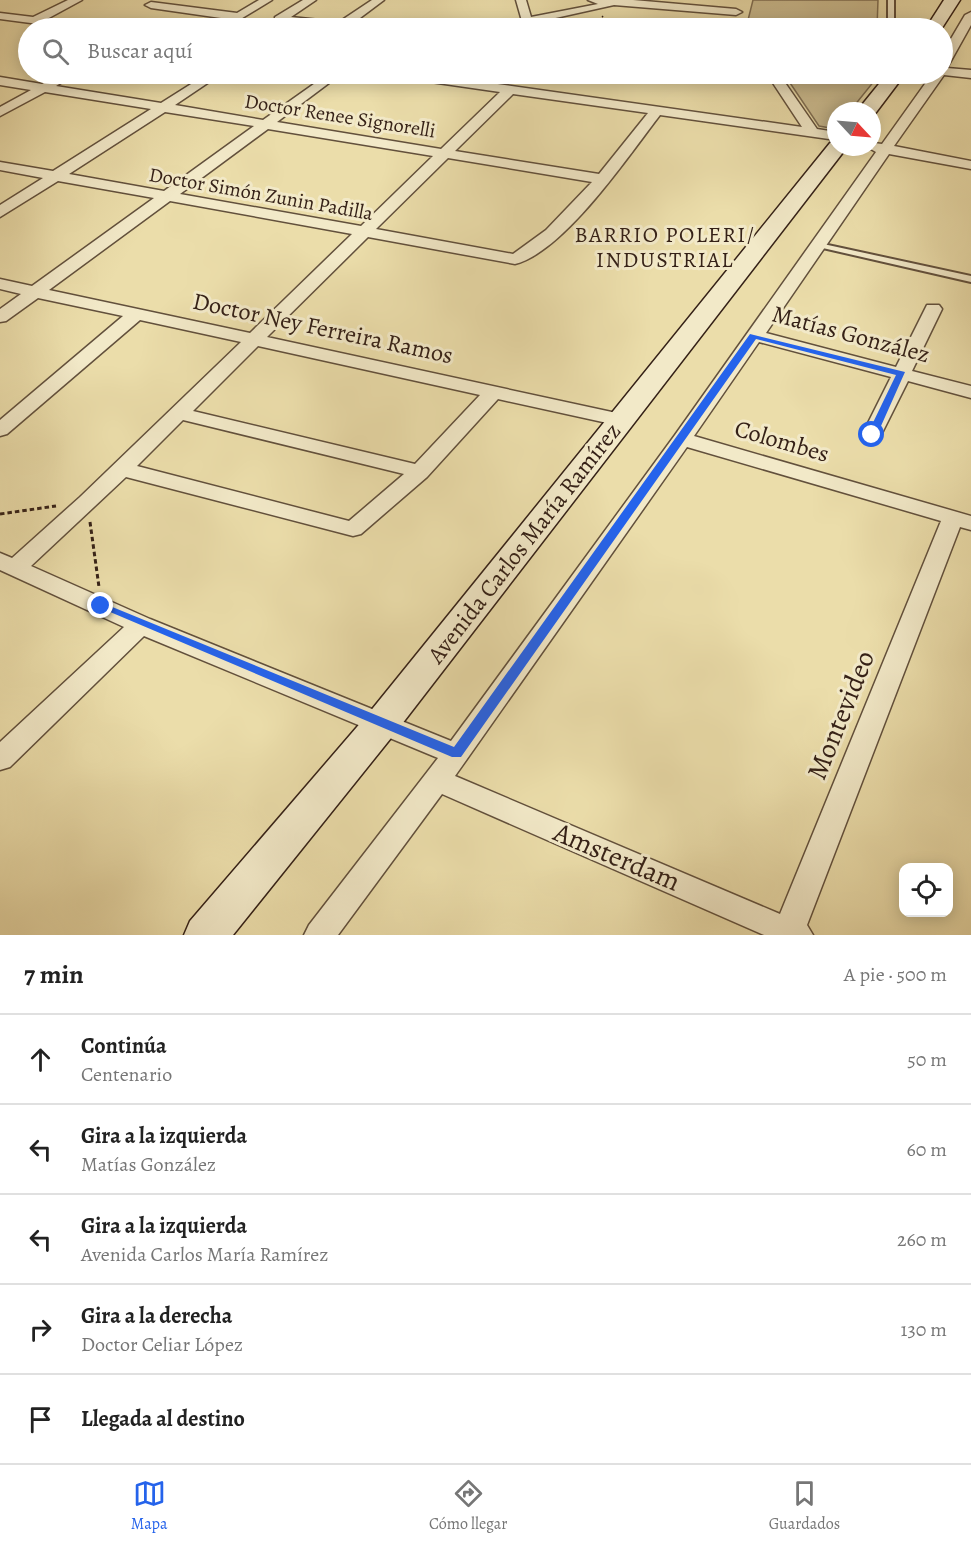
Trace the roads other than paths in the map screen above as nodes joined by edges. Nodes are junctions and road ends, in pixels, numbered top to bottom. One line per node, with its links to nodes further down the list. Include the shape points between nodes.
1 (77, 0): 17 (street)
2 (267, 0): 15 (street)
3 (311, 0): 18 (street)
4 (379, 0): 19 (street)
5 (521, 0): 20 (street)
6 (593, 0): 11 (street)
7 (739, 0): 11 (street, via 738,16)
8 (891, 0): 22 (lane)
9 (952, 0): 23 (street)
10 (156, 2): 12 (street); 15 (street)
11 (618, 2): 21 (street)
12 (137, 11)
13 (971, 15): 24 (street)
14 (0, 16): 16 (street)
15 (239, 17)
16 (18, 18)
17 (38, 18)
18 (281, 18)
19 (353, 18)
20 (526, 18)
21 (555, 18)
22 (891, 18)
23 (940, 18)
24 (953, 49)
25 (953, 71): 26 (street)
26 (971, 74)
27 (0, 81): 28 (street, Doctor Renee Signorelli)
28 (18, 83)
29 (22, 84): 38 (street, Doctor Renee Signorelli)
30 (50, 84): 38 (street)
31 (199, 84): 40 (street)
32 (320, 84): 43 (street)
33 (508, 84): 48 (street)
34 (514, 84): 41 (street)
35 (780, 84): 44 (street)
36 (888, 84): 39 (street)
37 (930, 84): 46 (street)
38 (44, 87): 40 (street, Doctor Renee Signorelli); 42 (street)
39 (874, 102)
40 (163, 107): 43 (street, Doctor Renee Signorelli); 53 (street)
41 (657, 110): 44 (street); 54 (street)
42 (0, 112)
43 (265, 124): 48 (street, Doctor Renee Signorelli); 55 (street)
44 (812, 132): 45 (street)
45 (827, 134)
46 (881, 146)
47 (881, 149): 51 (street)
48 (444, 153): 54 (street, Doctor Renee Signorelli); 57 (street)
49 (830, 156): 71 (street, Avenida Carlos María Ramírez)
50 (874, 156): 58 (street)
51 (971, 165)
52 (0, 166): 53 (street, Doctor Simón Zunin Padilla)
53 (55, 177): 55 (street, Doctor Simón Zunin Padilla); 56 (street)
54 (602, 179): 57 (street, Doctor Simón Zunin Padilla, via 533,252 515,259)
55 (164, 198): 57 (street, Doctor Simón Zunin Padilla); 61 (street)
56 (0, 212)
57 (362, 233): 66 (street)
58 (817, 244): 59 (lane); 65 (street)
59 (971, 279)
60 (4, 287): 61 (street, Doctor Ney Ferreira Ramos)
61 (35, 292): 63 (street, Doctor Ney Ferreira Ramos); 64 (street)
62 (933, 309): 67 (street)
63 (136, 314): 66 (street, Doctor Ney Ferreira Ramos); 72 (street)
64 (0, 317)
65 (753, 335): 67 (street, Matías González); 74 (street)
66 (255, 339): 68 (street, Doctor Ney Ferreira Ramos); 70 (street)
67 (902, 374): 69 (street, Matías González); 73 (street)
68 (494, 392): 71 (street, Doctor Ney Ferreira Ramos); 76 (street)
69 (971, 392)
70 (178, 413): 75 (street); 76 (street)
71 (621, 420): 80 (street, Avenida Carlos María Ramírez)
72 (0, 430)
73 (872, 435)
74 (682, 439): 77 (street, Colombes); 81 (street)
75 (122, 468): 76 (street, via 353,529); 78 (street, via 88,502)
76 (420, 472)
77 (962, 521): 84 (street, Montevideo)
78 (8, 564): 79 (street)
79 (141, 625): 80 (street); 82 (street)
80 (382, 723): 81 (street); 85 (street, Avenida Carlos María Ramírez)
81 (456, 754): 83 (street)
82 (0, 759)
83 (437, 780): 84 (street, Amsterdam); 86 (street)
84 (791, 934)
85 (206, 935)
86 (320, 935)

